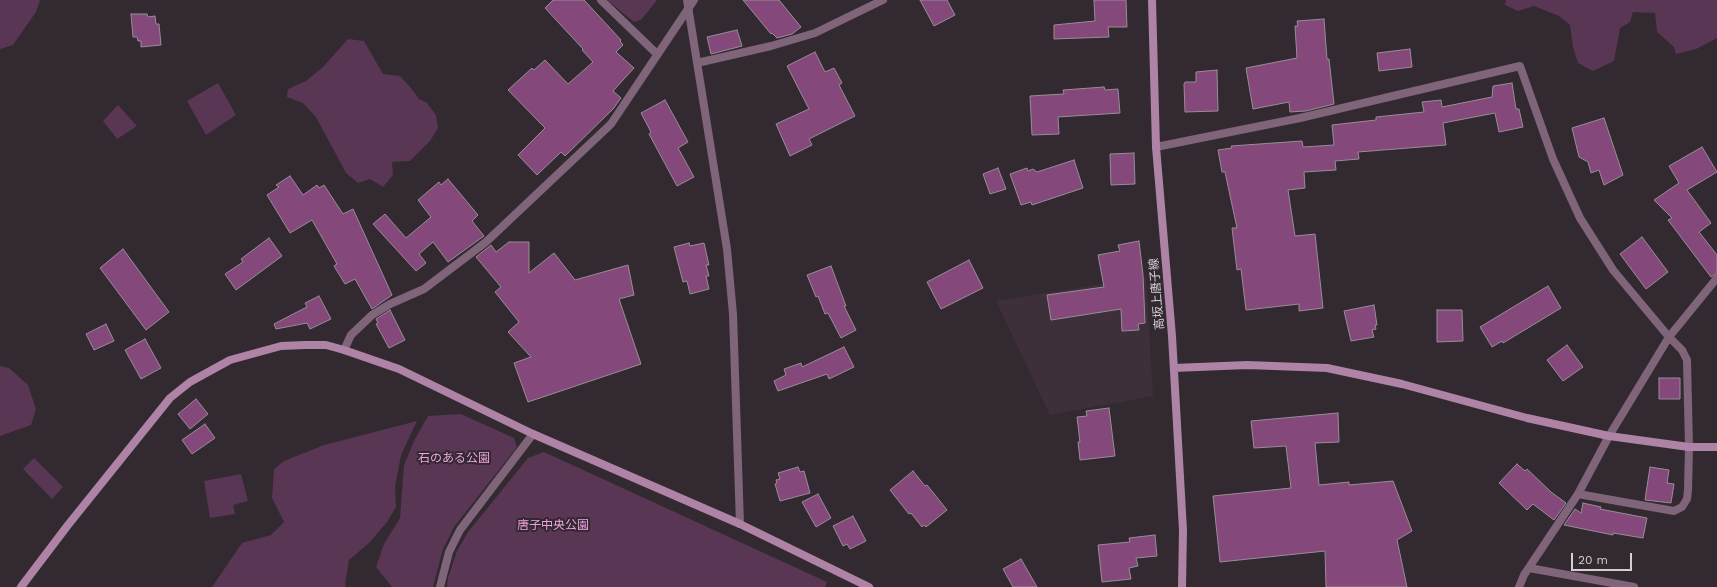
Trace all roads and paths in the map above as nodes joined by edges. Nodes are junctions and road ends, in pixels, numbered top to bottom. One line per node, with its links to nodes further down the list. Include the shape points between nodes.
1 (601, 0): 7 (street)
2 (687, 0): 6 (street)
3 (694, 0): 6 (street)
4 (883, 0): 8 (street, via 815,33)
5 (1152, 0): 9 (street, 高坂上唐子線)
6 (688, 10): 7 (street); 8 (street)
7 (657, 54): 12 (street, via 611,124 486,242 424,289 372,315 351,335)
8 (697, 63): 19 (street, via 726,249 733,314)
9 (1156, 147): 11 (street, via 1300,118 1520,66 1553,159 1580,218 1613,270); 13 (street, 高坂上唐子線)
10 (1717, 278): 11 (street)
11 (1669, 337): 15 (street); 16 (street, via 1682,350 1687,360)
12 (344, 350): 14 (street, via 399,369); 21 (street, via 326,345 281,346 230,360 190,382 170,398 154,416)
13 (1174, 368): 15 (street, via 1247,365 1327,368); 24 (street, 高坂上唐子線, via 1183,530)
14 (533, 434): 19 (street); 22 (street, via 460,530 448,552)
15 (1609, 436): 16 (street); 18 (street)
16 (1689, 447): 17 (street); 18 (street, via 1687,499 1682,507 1674,511)
17 (1717, 447)
18 (1578, 494): 20 (street)
19 (740, 524): 23 (street)
20 (1530, 568): 25 (street); 26 (street)
21 (21, 587)
22 (440, 587)
23 (869, 587)
24 (1182, 587)
25 (1519, 587)
26 (1634, 587)

